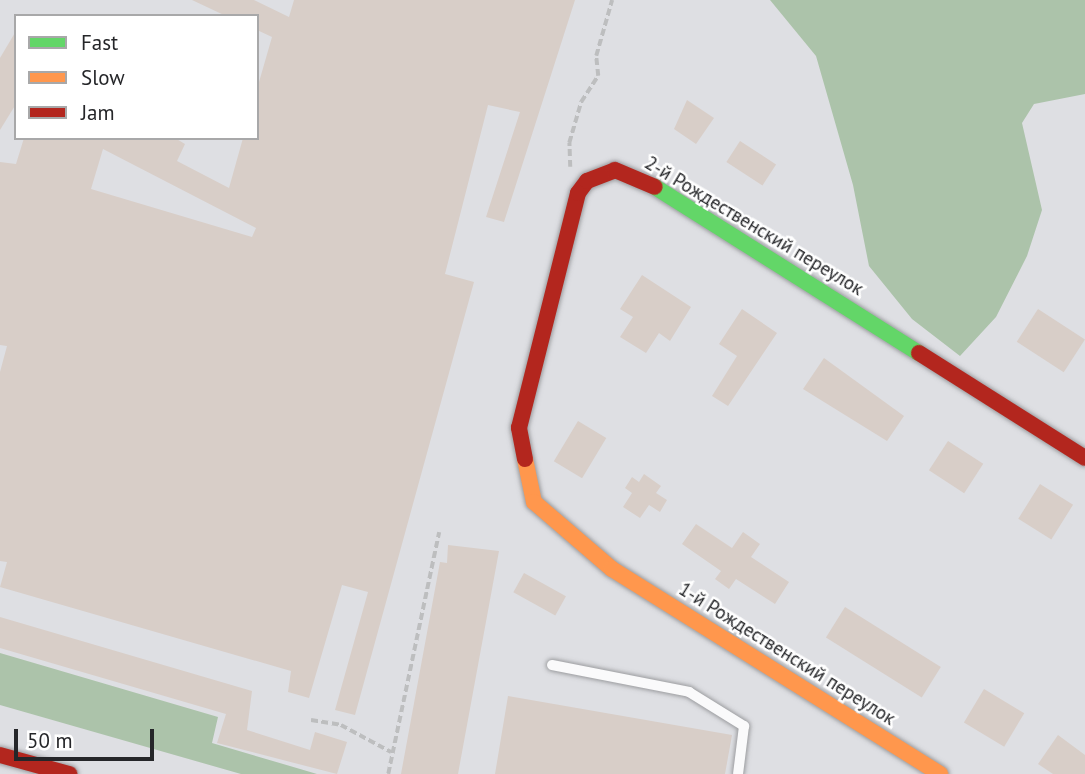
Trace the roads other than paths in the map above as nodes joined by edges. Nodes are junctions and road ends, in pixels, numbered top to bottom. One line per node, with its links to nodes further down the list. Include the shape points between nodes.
1 (1085, 458): 2 (street, 2-й Рождественский переулок, via 644,180 615,170 587,181 578,193 519,428 534,502)
2 (612, 569): 7 (street, 1-й Рождественский переулок)
3 (552, 665): 6 (lane, via 690,692 744,726)
4 (0, 755): 5 (street)
5 (69, 774)
6 (738, 774)
7 (940, 774)

